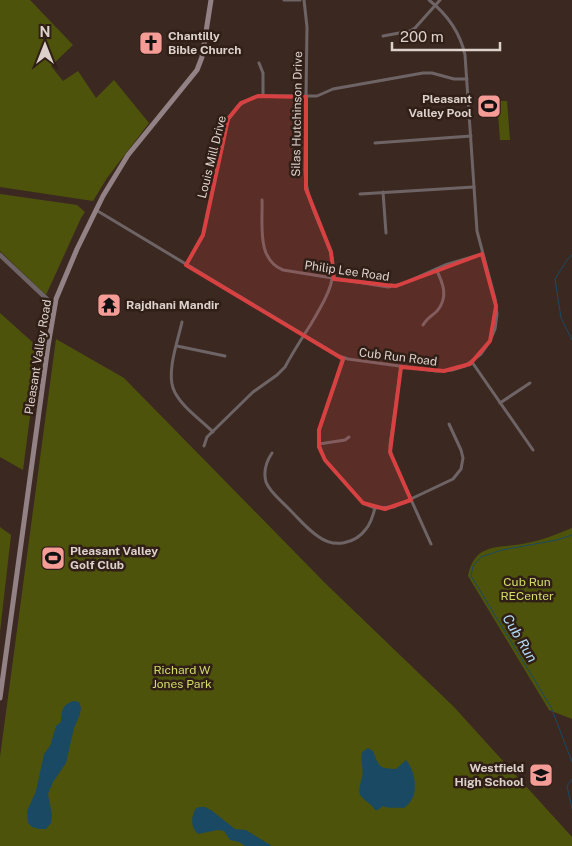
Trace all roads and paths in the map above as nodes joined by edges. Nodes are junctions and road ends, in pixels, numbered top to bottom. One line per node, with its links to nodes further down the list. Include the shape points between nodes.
1 (211, 0): 18 (main road, Pleasant Valley Road, via 198,70 128,155)
2 (284, 0): 3 (street)
3 (302, 0): 11 (street, Silas Hutchinson Drive, via 307,19)
4 (429, 0): 6 (street, Cub Run Road)
5 (440, 0): 6 (street)
6 (436, 5): 7 (street, via 410,31); 9 (street, Cub Run Road, via 453,24 462,44)
7 (383, 36)
8 (259, 63): 10 (street, via 263,71)
9 (467, 79): 11 (street, Louis Mill Drive, via 423,73); 12 (street, Cub Run Road)
10 (263, 96): 11 (street, Louis Mill Drive); 22 (street, Louis Mill Drive, via 241,103 230,116 203,235)
11 (306, 97): 24 (street, Silas Hutchinson Drive, via 306,189 331,252)
12 (471, 136): 13 (street); 14 (street, Cub Run Road)
13 (375, 143)
14 (474, 186): 15 (street); 20 (street, Cub Run Road)
15 (383, 192): 16 (street); 19 (street)
16 (360, 194)
17 (262, 200): 24 (street, Philip Lee Road, via 264,249 272,264 283,270)
18 (96, 210): 22 (street, Cub Run Road); 25 (main road, Pleasant Valley Road)
19 (386, 233)
20 (482, 254): 23 (street, Philip Lee Road); 32 (street, Cub Run Road, via 497,318 490,341)
21 (0, 255): 25 (street)
22 (186, 265): 28 (street, Cub Run Road)
23 (436, 269): 24 (street, Philip Lee Road, via 402,284 388,286); 27 (street, via 443,283 444,297 438,310)
24 (333, 279): 28 (street, Silas Hutchinson Drive)
25 (55, 304): 46 (main road, Pleasant Valley Road)
26 (182, 322): 29 (street)
27 (423, 325)
28 (304, 335): 31 (street, Cub Run Road); 37 (street, Silas Hutchinson Drive, via 281,371 253,392)
29 (177, 346): 30 (street); 37 (street, via 171,371 173,388 181,401)
30 (225, 356)
31 (344, 358): 33 (street, Cub Run Road); 39 (street, via 320,426)
32 (472, 362): 33 (street, Cub Run Road, via 444,371); 35 (street)
33 (401, 367): 43 (street, via 390,452)
34 (530, 382): 35 (street)
35 (500, 403): 41 (street)
36 (449, 424): 43 (street, via 462,452 461,469 453,479)
37 (212, 432): 40 (street, Silas Hutchinson Drive)
38 (349, 437): 39 (street)
39 (319, 444): 44 (street, via 325,460 356,496)
40 (204, 446)
41 (533, 450)
42 (272, 453): 44 (street, via 265,472 268,486 323,540 339,544 358,538 368,528)
43 (410, 500): 44 (street, via 391,508); 45 (street)
44 (375, 508)
45 (431, 544)
46 (0, 698)

